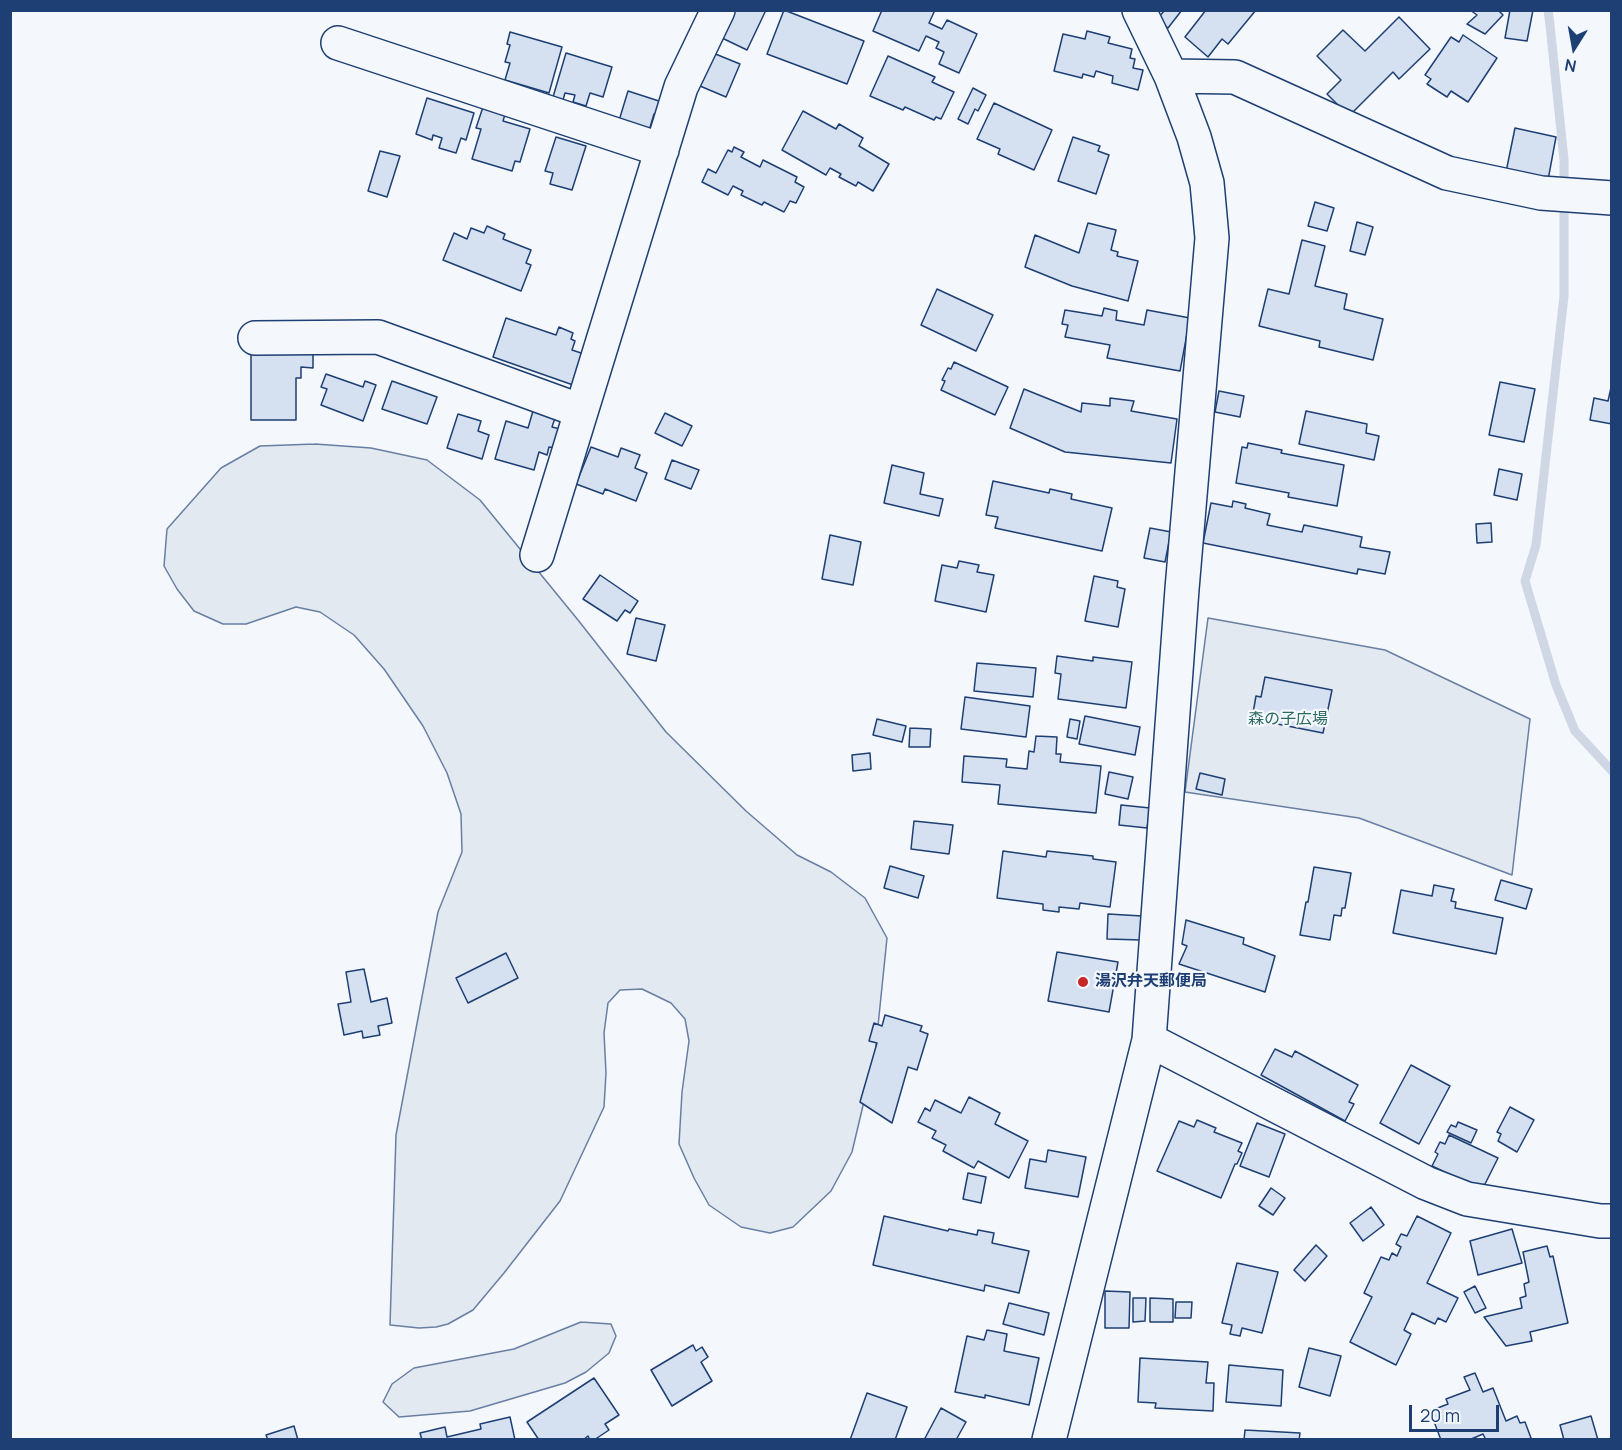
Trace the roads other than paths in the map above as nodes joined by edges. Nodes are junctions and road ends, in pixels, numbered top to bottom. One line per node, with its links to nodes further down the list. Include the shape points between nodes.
1 (718, 10): 5 (street, via 681,87)
2 (1139, 10): 4 (street)
3 (338, 43): 5 (street)
4 (1171, 76): 6 (street, via 1235,77 1447,173 1541,193); 10 (street, via 1207,183 1212,238)
5 (662, 150): 8 (street)
6 (1596, 197)
7 (255, 338): 8 (street, via 378,337)
8 (581, 411): 9 (street)
9 (537, 555)
10 (1149, 1040): 11 (street, via 1426,1183 1467,1199); 12 (street)
11 (1606, 1221)
12 (1048, 1440)

